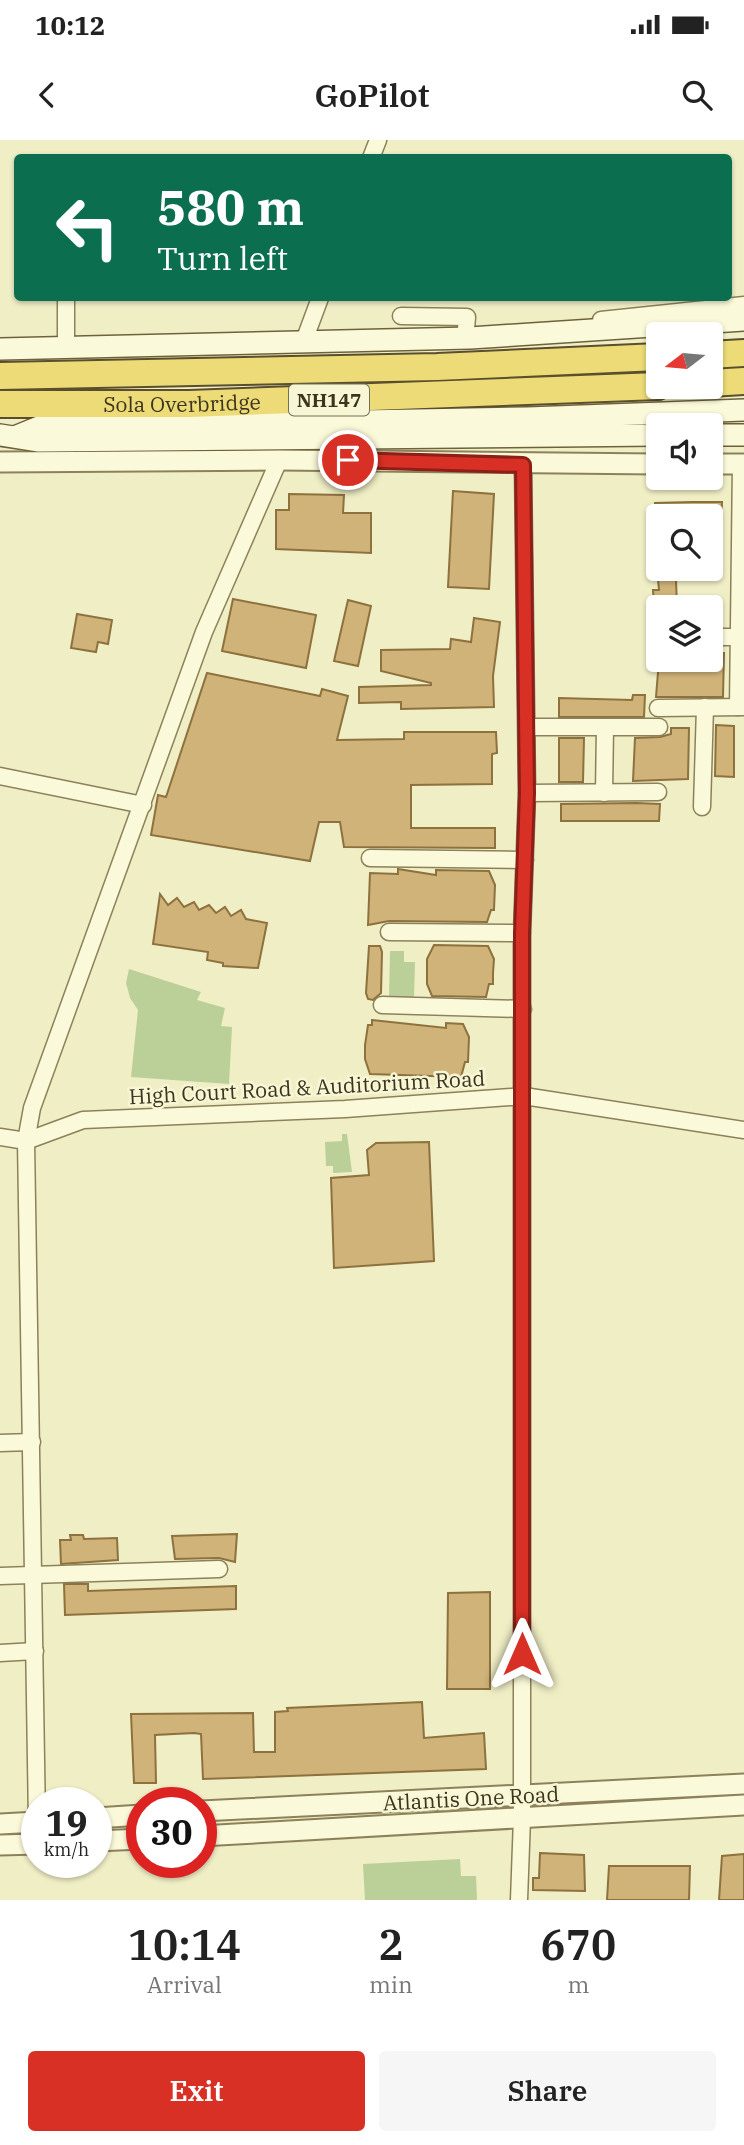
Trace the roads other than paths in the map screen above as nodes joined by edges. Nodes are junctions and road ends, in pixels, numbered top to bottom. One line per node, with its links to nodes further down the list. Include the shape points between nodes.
1 (66, 301): 7 (street)
2 (319, 301): 6 (street)
3 (743, 314): 5 (main road)
4 (401, 316): 5 (street, via 467,317)
5 (468, 334): 6 (main road)
6 (304, 341): 7 (main road)
7 (66, 346): 8 (main road)
8 (0, 349)
9 (744, 353): 10 (highway)
10 (723, 354)
11 (646, 358): 12 (highway, Sola Overbridge / NH147)
12 (0, 376)
13 (744, 381): 14 (highway)
14 (723, 382)
15 (646, 386): 16 (highway, Sola Overbridge / NH147, via 189,404)
16 (0, 404)
17 (744, 410): 18 (main road, via 38,427)
18 (8, 435): 19 (main road, via 39,441); 23 (street)
19 (646, 435)
20 (723, 435): 21 (main road)
21 (744, 435)
22 (279, 460): 23 (street); 28 (street); 41 (street, via 204,632)
23 (30, 461): 24 (street)
24 (0, 462)
25 (646, 464): 28 (street)
26 (723, 464): 27 (street)
27 (742, 464): 30 (street)
28 (523, 465): 34 (street)
29 (723, 637): 30 (street)
30 (741, 637): 32 (street)
31 (705, 707): 32 (street); 33 (street); 42 (street)
32 (741, 707)
33 (658, 708)
34 (527, 727): 35 (street); 39 (street)
35 (606, 727): 36 (street); 40 (street)
36 (659, 727)
37 (0, 776): 41 (street)
38 (657, 792): 40 (street)
39 (527, 793): 40 (street); 44 (street)
40 (604, 793)
41 (143, 805): 52 (street, via 32,1108)
42 (702, 807)
43 (370, 858): 44 (street)
44 (525, 860): 46 (street)
45 (389, 932): 46 (street)
46 (522, 933): 48 (street)
47 (382, 1005): 48 (street)
48 (523, 1009): 49 (street)
49 (524, 1097): 50 (street, High Court Road & Auditorium Road); 52 (street, High Court Road & Auditorium Road, via 83,1120); 62 (street)
50 (744, 1130)
51 (0, 1137): 52 (street, High Court Road & Auditorium Road)
52 (26, 1141): 53 (street)
53 (32, 1442): 54 (street); 56 (street)
54 (0, 1443)
55 (219, 1569): 56 (street)
56 (34, 1575): 57 (street); 58 (street)
57 (0, 1576)
58 (35, 1651): 59 (street); 61 (street)
59 (0, 1653)
60 (744, 1784): 62 (street, Atlantis One Road)
61 (37, 1787)
62 (522, 1793): 64 (street, Atlantis One Road); 65 (street)
63 (744, 1805): 65 (street, Atlantis One Road)
64 (217, 1810)
65 (522, 1818): 68 (street, Atlantis One Road); 71 (street)
66 (21, 1823): 67 (street)
67 (0, 1824)
68 (217, 1835)
69 (21, 1844): 70 (street)
70 (0, 1845)
71 (519, 1900)

